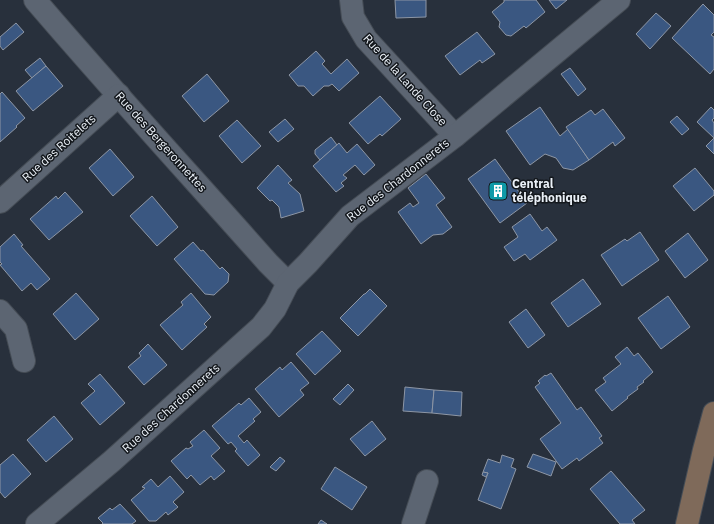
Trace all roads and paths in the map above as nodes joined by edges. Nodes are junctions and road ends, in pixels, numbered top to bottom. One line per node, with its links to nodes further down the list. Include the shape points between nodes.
1 (35, 0): 4 (street, Rue des Bergeronnettes)
2 (351, 0): 5 (street, Rue de la Lande Close, via 354,17 366,39)
3 (619, 0): 5 (street, Rue des Chardonnerets)
4 (119, 95): 6 (street, Rue des Roitelets); 7 (street, Rue des Bergeronnettes)
5 (455, 136): 7 (street, Rue des Chardonnerets, via 350,216)
6 (0, 202)
7 (288, 283): 12 (street, Rue des Chardonnerets, via 275,309 261,327 112,461)
8 (0, 311): 9 (street, via 16,329)
9 (24, 361)
10 (714, 413): 14 (street)
11 (427, 481): 13 (street)
12 (37, 524)
13 (413, 524)
14 (687, 524)

